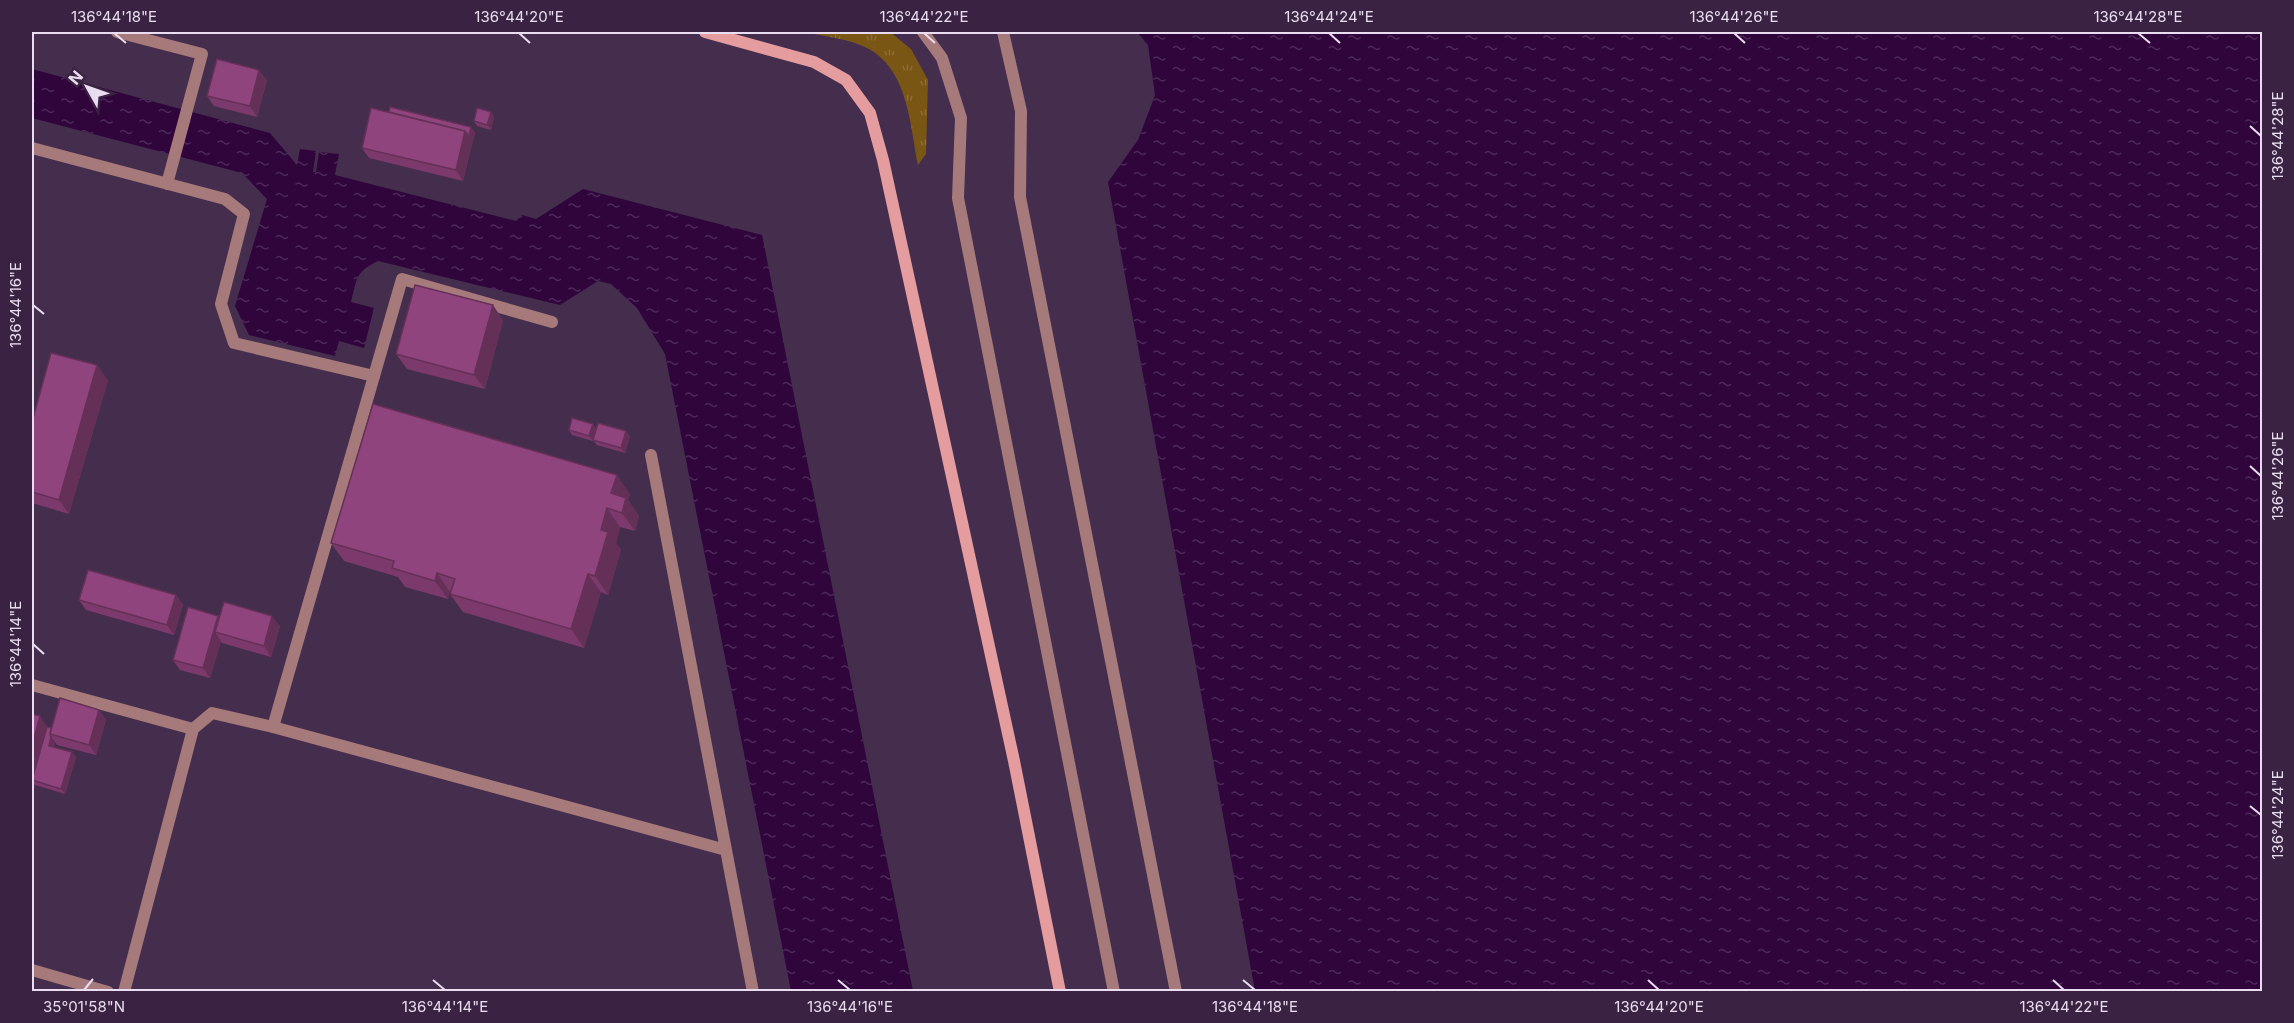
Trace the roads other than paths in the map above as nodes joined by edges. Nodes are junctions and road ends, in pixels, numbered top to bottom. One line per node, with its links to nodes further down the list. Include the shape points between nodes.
1 (117, 32): 6 (street, via 202,54)
2 (705, 32): 18 (street, via 814,62 846,80 870,113 1014,761)
3 (923, 32): 19 (street, via 942,58 961,118 958,198)
4 (1003, 32): 20 (street, via 1021,111 1020,197)
5 (32, 148): 6 (street)
6 (167, 184): 8 (street, via 225,199 244,214 221,304 234,343)
7 (552, 322): 8 (street, via 402,279)
8 (374, 376): 11 (street)
9 (651, 455): 13 (street)
10 (32, 685): 12 (street)
11 (273, 727): 12 (street, via 212,713); 13 (street)
12 (193, 729): 16 (street)
13 (726, 849): 17 (street)
14 (32, 970): 15 (street)
15 (108, 992)
16 (124, 992)
17 (753, 992)
18 (1060, 992)
19 (1114, 992)
20 (1176, 992)

